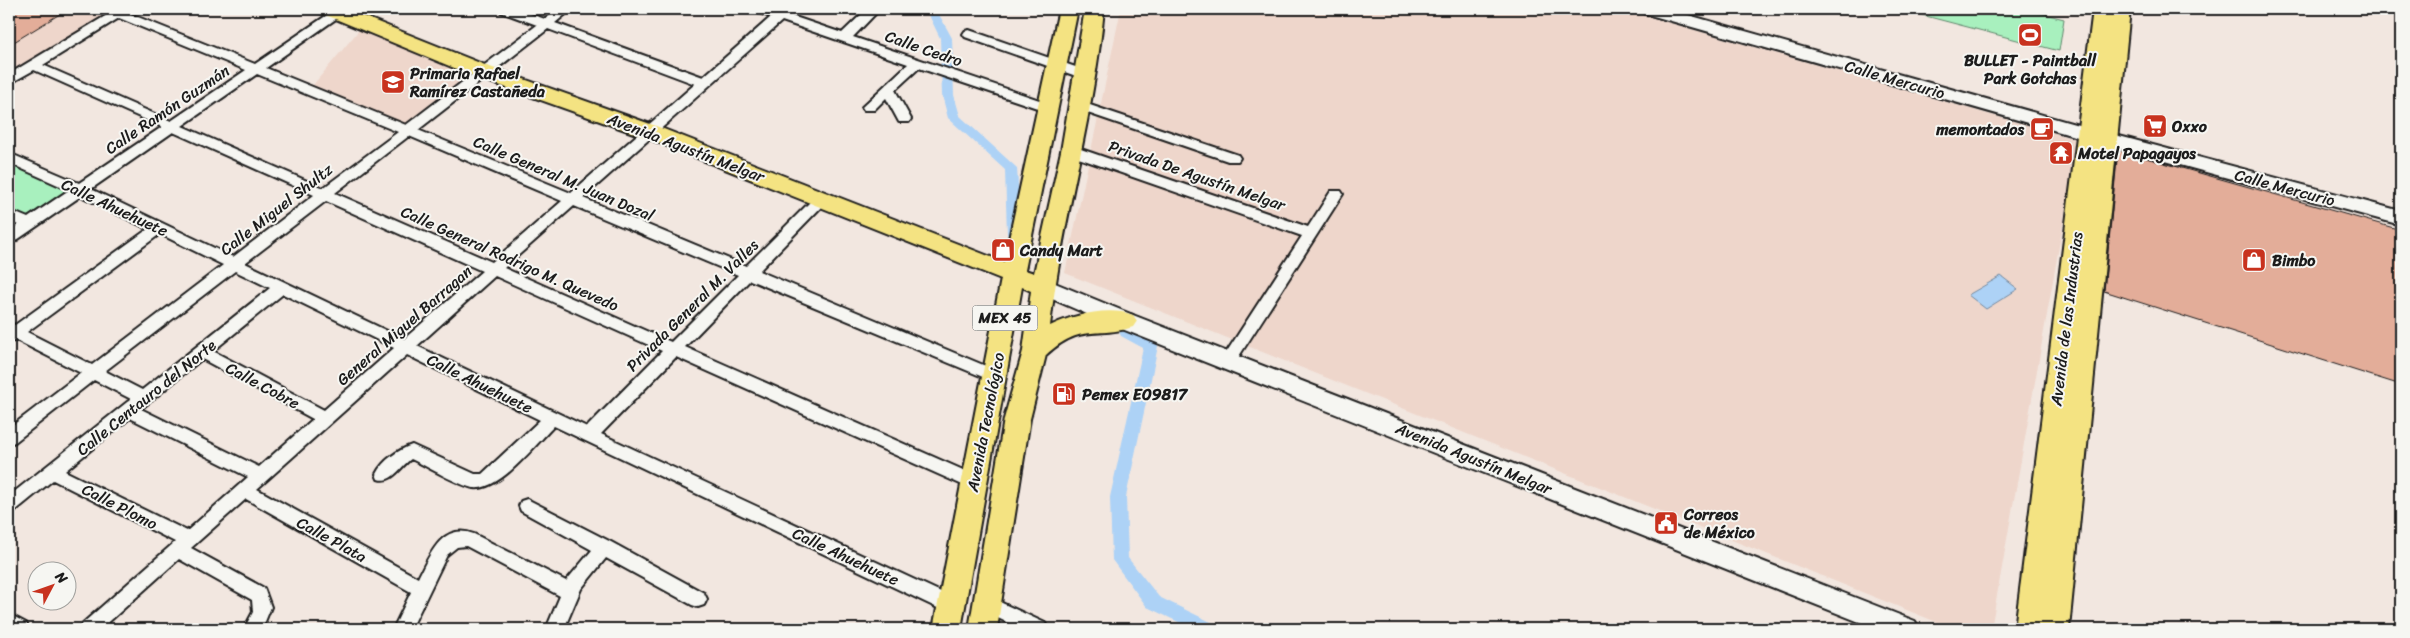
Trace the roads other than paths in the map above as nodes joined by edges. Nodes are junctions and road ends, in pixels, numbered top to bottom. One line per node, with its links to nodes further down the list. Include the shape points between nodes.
1 (505, 9): 13 (street)
2 (566, 9): 13 (street, Calle Miguel Shultz)
3 (760, 9): 12 (street, Calle Cedro)
4 (874, 9): 15 (street)
5 (1069, 9): 18 (main road, Avenida Tecnológico / MEX 45)
6 (1095, 9): 21 (main road, Avenida Tecnológico / MEX 45)
7 (1649, 9): 32 (main road, Calle Mercurio)
8 (2103, 9): 32 (main road, Avenida de las Industrias)
9 (2120, 9): 32 (main road, Avenida de las Industrias)
10 (342, 10): 19 (main road, Avenida Agustín Melgar); 20 (street, Calle Ramón Guzmán)
11 (122, 11): 17 (street); 20 (street, Calle General M. Juan Dozal)
12 (784, 12): 15 (street, Calle Cedro); 23 (street, General Miguel Barragan)
13 (546, 24): 19 (street, Calle Miguel Shultz); 23 (street)
14 (969, 34): 18 (street)
15 (844, 38): 16 (street, Calle Cedro)
16 (917, 63): 24 (street); 27 (street, Calle Cedro)
17 (33, 65): 22 (street); 29 (street, Calle General Rodrigo M. Quevedo)
18 (1058, 66): 21 (street); 27 (main road, Avenida Tecnológico / MEX 45)
19 (488, 69): 30 (main road, Avenida Agustín Melgar); 31 (street, Calle Miguel Shultz)
20 (256, 70): 29 (street, Calle Ramón Guzmán); 31 (street, Calle General M. Juan Dozal)
21 (1083, 74): 25 (main road, Avenida Tecnológico / MEX 45)
22 (9, 80)
23 (705, 83): 30 (street, General Miguel Barragan)
24 (888, 89): 26 (street); 28 (street)
25 (1078, 105): 33 (main road, Avenida Tecnológico / MEX 45); 35 (street)
26 (869, 107)
27 (1049, 108): 47 (main road, Avenida Tecnológico / MEX 45)
28 (904, 119)
29 (171, 127): 36 (street, Calle Ramón Guzmán); 37 (street, Calle General Rodrigo M. Quevedo)
30 (654, 127): 39 (main road, Avenida Agustín Melgar); 40 (street, General Miguel Barragan); 48 (main road, Avenida Agustín Melgar)
31 (406, 130): 37 (street, Calle Miguel Shultz); 40 (street, Calle General M. Juan Dozal)
32 (2097, 136): 42 (main road, Calle Mercurio); 64 (main road, Avenida de las Industrias)
33 (1072, 151): 45 (street, Privada De Agustín Melgar); 53 (main road, Avenida Tecnológico / MEX 45)
34 (9, 158): 36 (street, Calle Ahuehuete)
35 (1233, 158)
36 (79, 189): 43 (street, Calle Ramón Guzmán); 44 (street, Calle Ahuehuete)
37 (324, 194): 49 (street, Calle Miguel Shultz); 50 (street, Calle General Rodrigo M. Quevedo)
38 (1336, 194): 45 (street)
39 (820, 200): 51 (main road, Avenida Agustín Melgar); 52 (street, Privada General M. Valles)
40 (571, 201): 50 (street, General Miguel Barragan); 52 (street, Calle General M. Juan Dozal)
41 (9, 215): 43 (street)
42 (2401, 218)
43 (28, 224): 46 (street, Calle Ramón Guzmán)
44 (159, 228): 49 (street, Calle Ahuehuete); 56 (street)
45 (1310, 233): 61 (street)
46 (9, 238)
47 (1020, 240): 48 (main road); 51 (main road, Avenida Tecnológico / MEX 45)
48 (990, 254): 51 (main road, Avenida Agustín Melgar)
49 (235, 264): 54 (street, Calle Ahuehuete); 62 (street, Calle Miguel Shultz)
50 (493, 269): 57 (street, General Miguel Barragan); 58 (street, Calle General Rodrigo M. Quevedo)
51 (1014, 269): 53 (main road, Avenida Agustín Melgar); 63 (main road, Avenida Tecnológico / MEX 45)
52 (748, 274): 58 (street, Privada General M. Valles); 63 (street, Calle General M. Juan Dozal)
53 (1043, 286): 55 (main road, Avenida Agustín Melgar); 60 (main road, Avenida Tecnológico / MEX 45)
54 (282, 287): 57 (street, Calle Ahuehuete); 59 (street, Calle Centauro del Norte)
55 (1125, 321): 60 (main road, via 1074,325 1047,339); 61 (main road, Avenida Agustín Melgar)
56 (11, 333): 62 (street)
57 (405, 347): 67 (street, General Miguel Barragan); 68 (street, Calle Ahuehuete)
58 (674, 349): 69 (street, Privada General M. Valles); 74 (street, Calle General Rodrigo M. Quevedo)
59 (202, 352): 65 (street, Calle Centauro del Norte); 67 (street, Calle Cobre)
60 (1035, 352): 84 (main road, Avenida Tecnológico / MEX 45, via 1017,419)
61 (1229, 360): 96 (main road, Avenida Agustín Melgar)
62 (92, 372): 65 (street); 70 (street, Calle Miguel Shultz)
63 (995, 376): 74 (main road, Avenida Tecnológico / MEX 45)
64 (2068, 391): 97 (main road, Avenida de las Industrias); 98 (main road, Avenida de las Industrias)
65 (143, 398): 66 (street, Calle Centauro del Norte)
66 (129, 410): 71 (street, Calle Centauro del Norte); 73 (street)
67 (325, 418): 73 (street, General Miguel Barragan)
68 (552, 418): 69 (street, Calle Ahuehuete); 72 (street, via 495,474 483,481 474,481 412,452 404,455)
69 (589, 435): 85 (street, Calle Ahuehuete)
70 (9, 437)
71 (52, 472): 76 (street, Calle Centauro del Norte); 78 (street, Calle Plomo)
72 (384, 474)
73 (260, 475): 75 (street, General Miguel Barragan)
74 (974, 482): 85 (main road, Avenida Tecnológico / MEX 45)
75 (244, 490): 78 (street, General Miguel Barragan); 80 (street, Calle Plata)
76 (9, 506)
77 (527, 506): 79 (street)
78 (183, 545): 82 (street, General Miguel Barragan); 90 (street, Calle Plomo, via 258,594 263,608)
79 (605, 547): 81 (street); 83 (street)
80 (421, 589): 81 (street, via 441,550 454,540 468,539); 91 (street)
81 (570, 592): 92 (street)
82 (127, 596): 88 (street, General Miguel Barragan); 89 (street)
83 (698, 600)
84 (987, 604): 94 (main road, Avenida Tecnológico / MEX 45); 95 (street)
85 (952, 606): 93 (main road, Avenida Tecnológico / MEX 45)
86 (9, 622): 87 (street)
87 (20, 629)
88 (89, 629)
89 (105, 629)
90 (253, 629)
91 (402, 629)
92 (555, 629)
93 (948, 629)
94 (983, 629)
95 (1039, 629)
96 (1906, 629)
97 (2029, 629)
98 (2056, 629)

